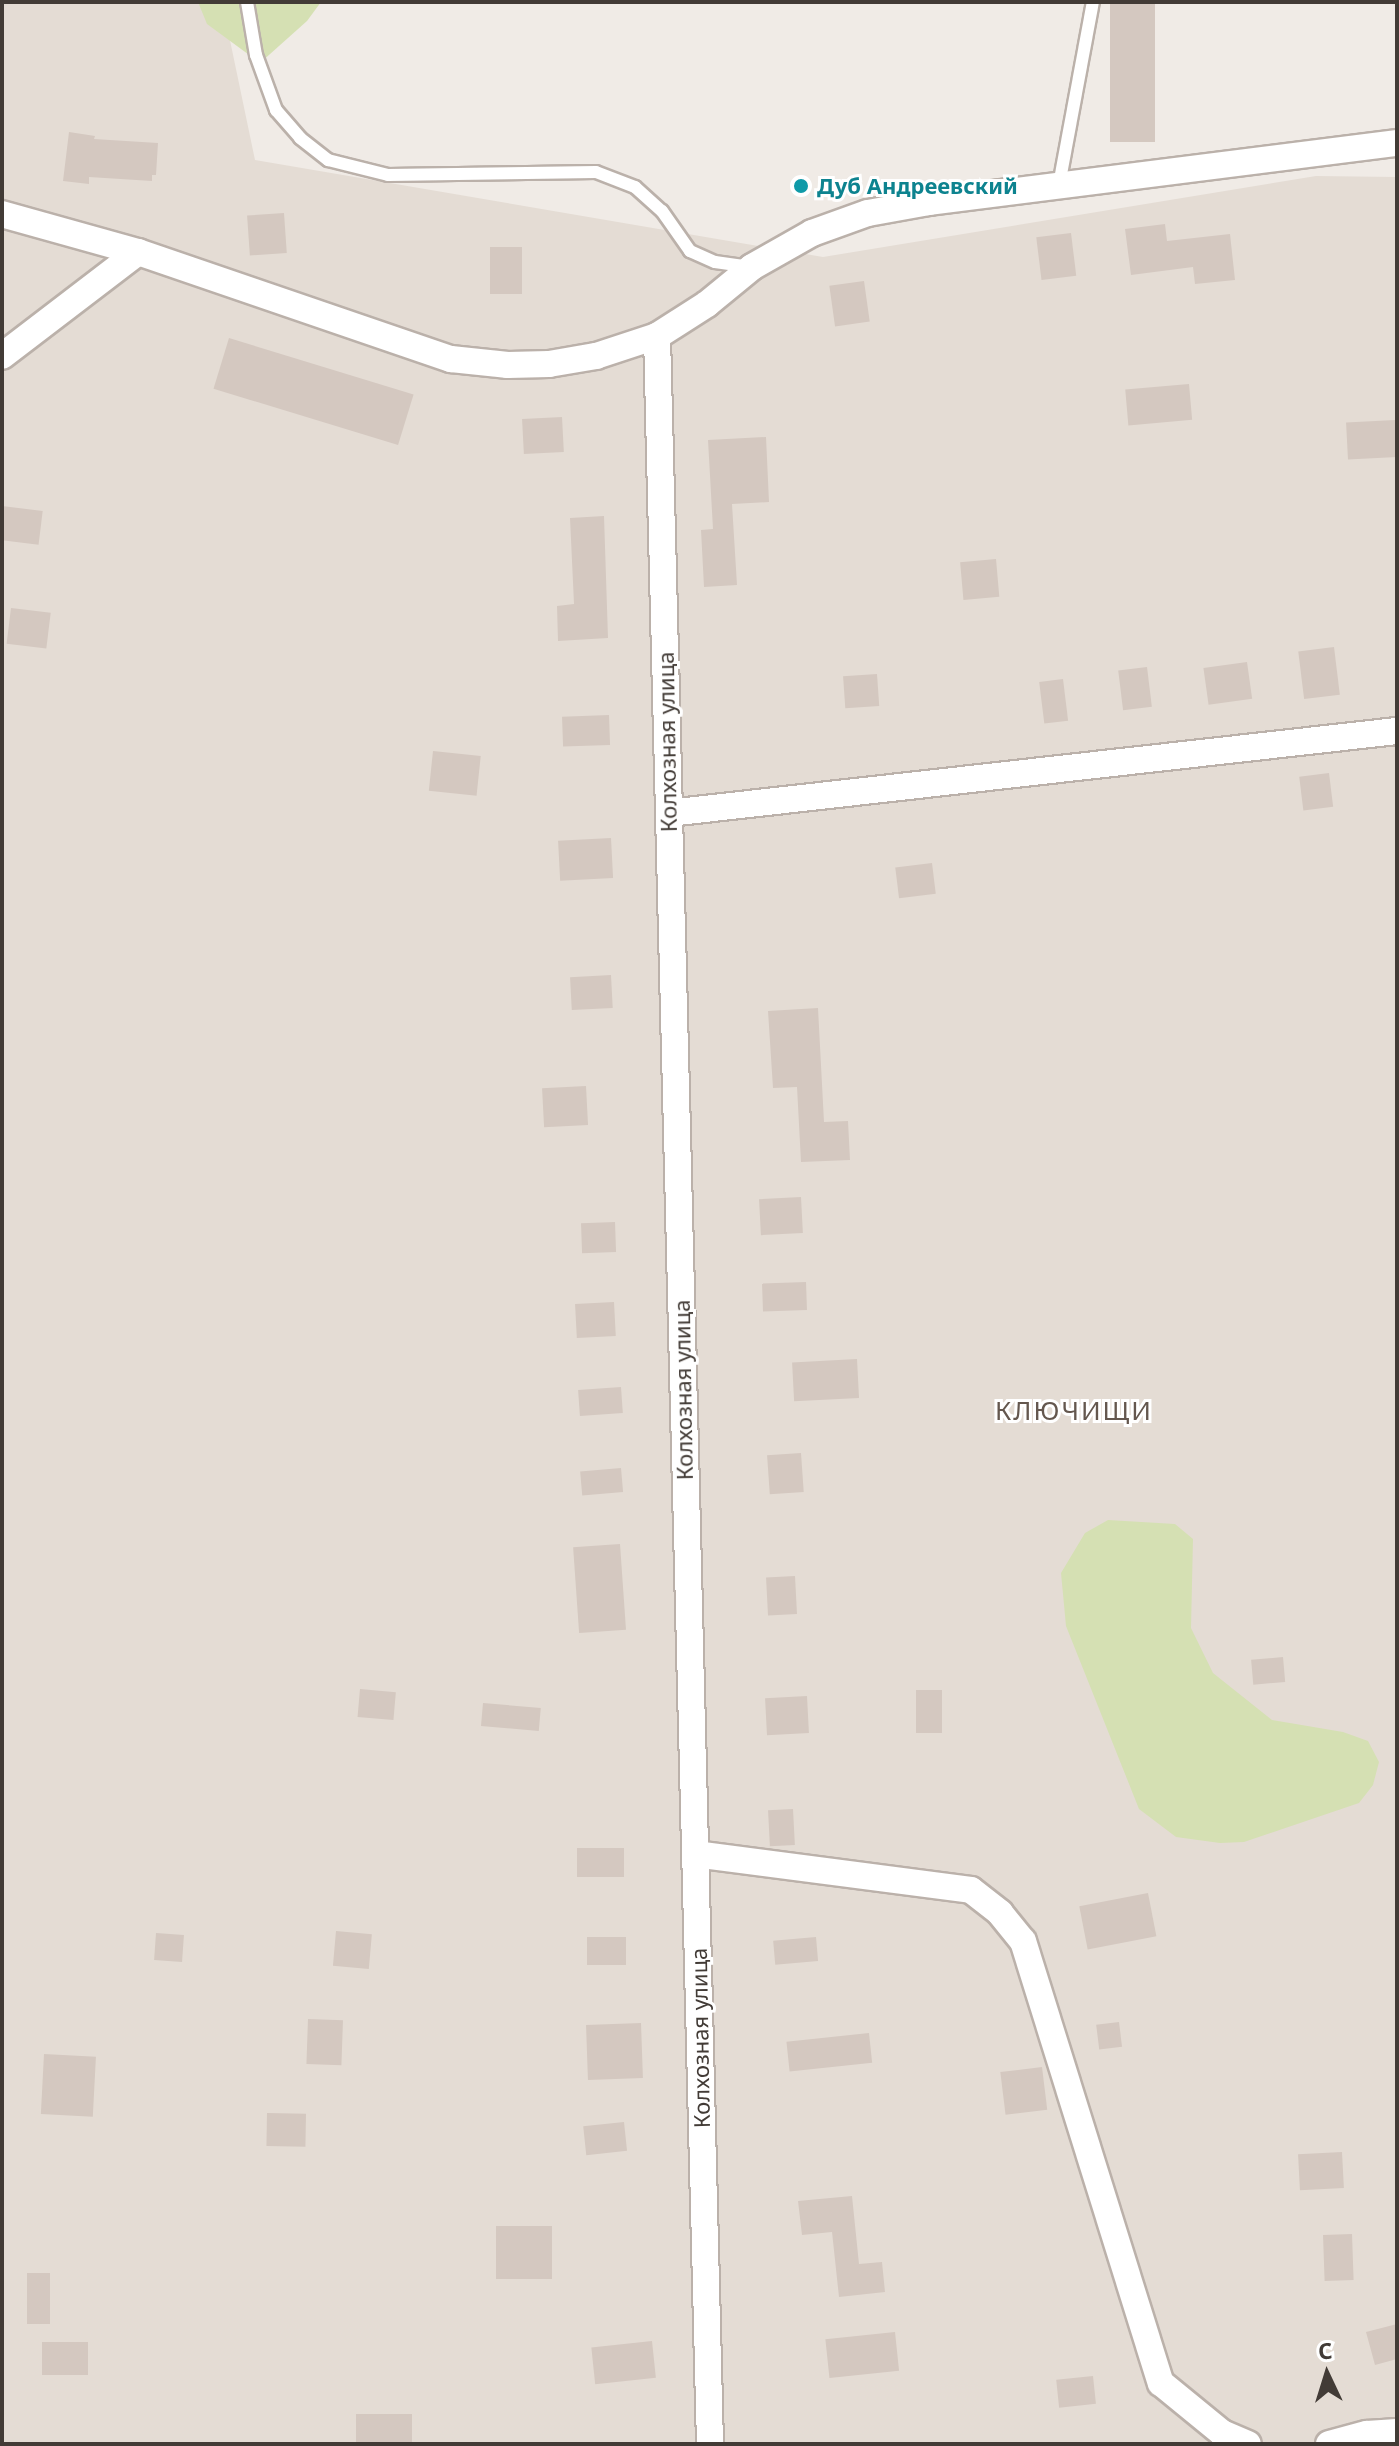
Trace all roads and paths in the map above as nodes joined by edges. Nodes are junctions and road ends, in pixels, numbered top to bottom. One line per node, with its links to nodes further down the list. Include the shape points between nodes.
1 (247, 2): 7 (lane, via 256,55 276,110 328,160 388,175 596,172 635,187 662,211 690,251 715,262)
2 (1093, 2): 4 (lane)
3 (1397, 143): 4 (street)
4 (1059, 185): 7 (street, via 868,213 812,233)
5 (2, 214): 6 (street)
6 (138, 252): 8 (street, via 451,359 549,364 596,356); 9 (street)
7 (752, 267): 8 (street)
8 (657, 336): 11 (street, Колхозная улица)
9 (2, 356)
10 (1397, 731): 11 (street)
11 (669, 813): 12 (street, Колхозная улица)
12 (695, 1854): 14 (street, Колхозная улица); 15 (street, via 971,1890 1000,1913 1023,1941 1161,2383 1222,2433)
13 (1397, 2432): 16 (street)
14 (710, 2444)
15 (1248, 2444)
16 (1329, 2444)

